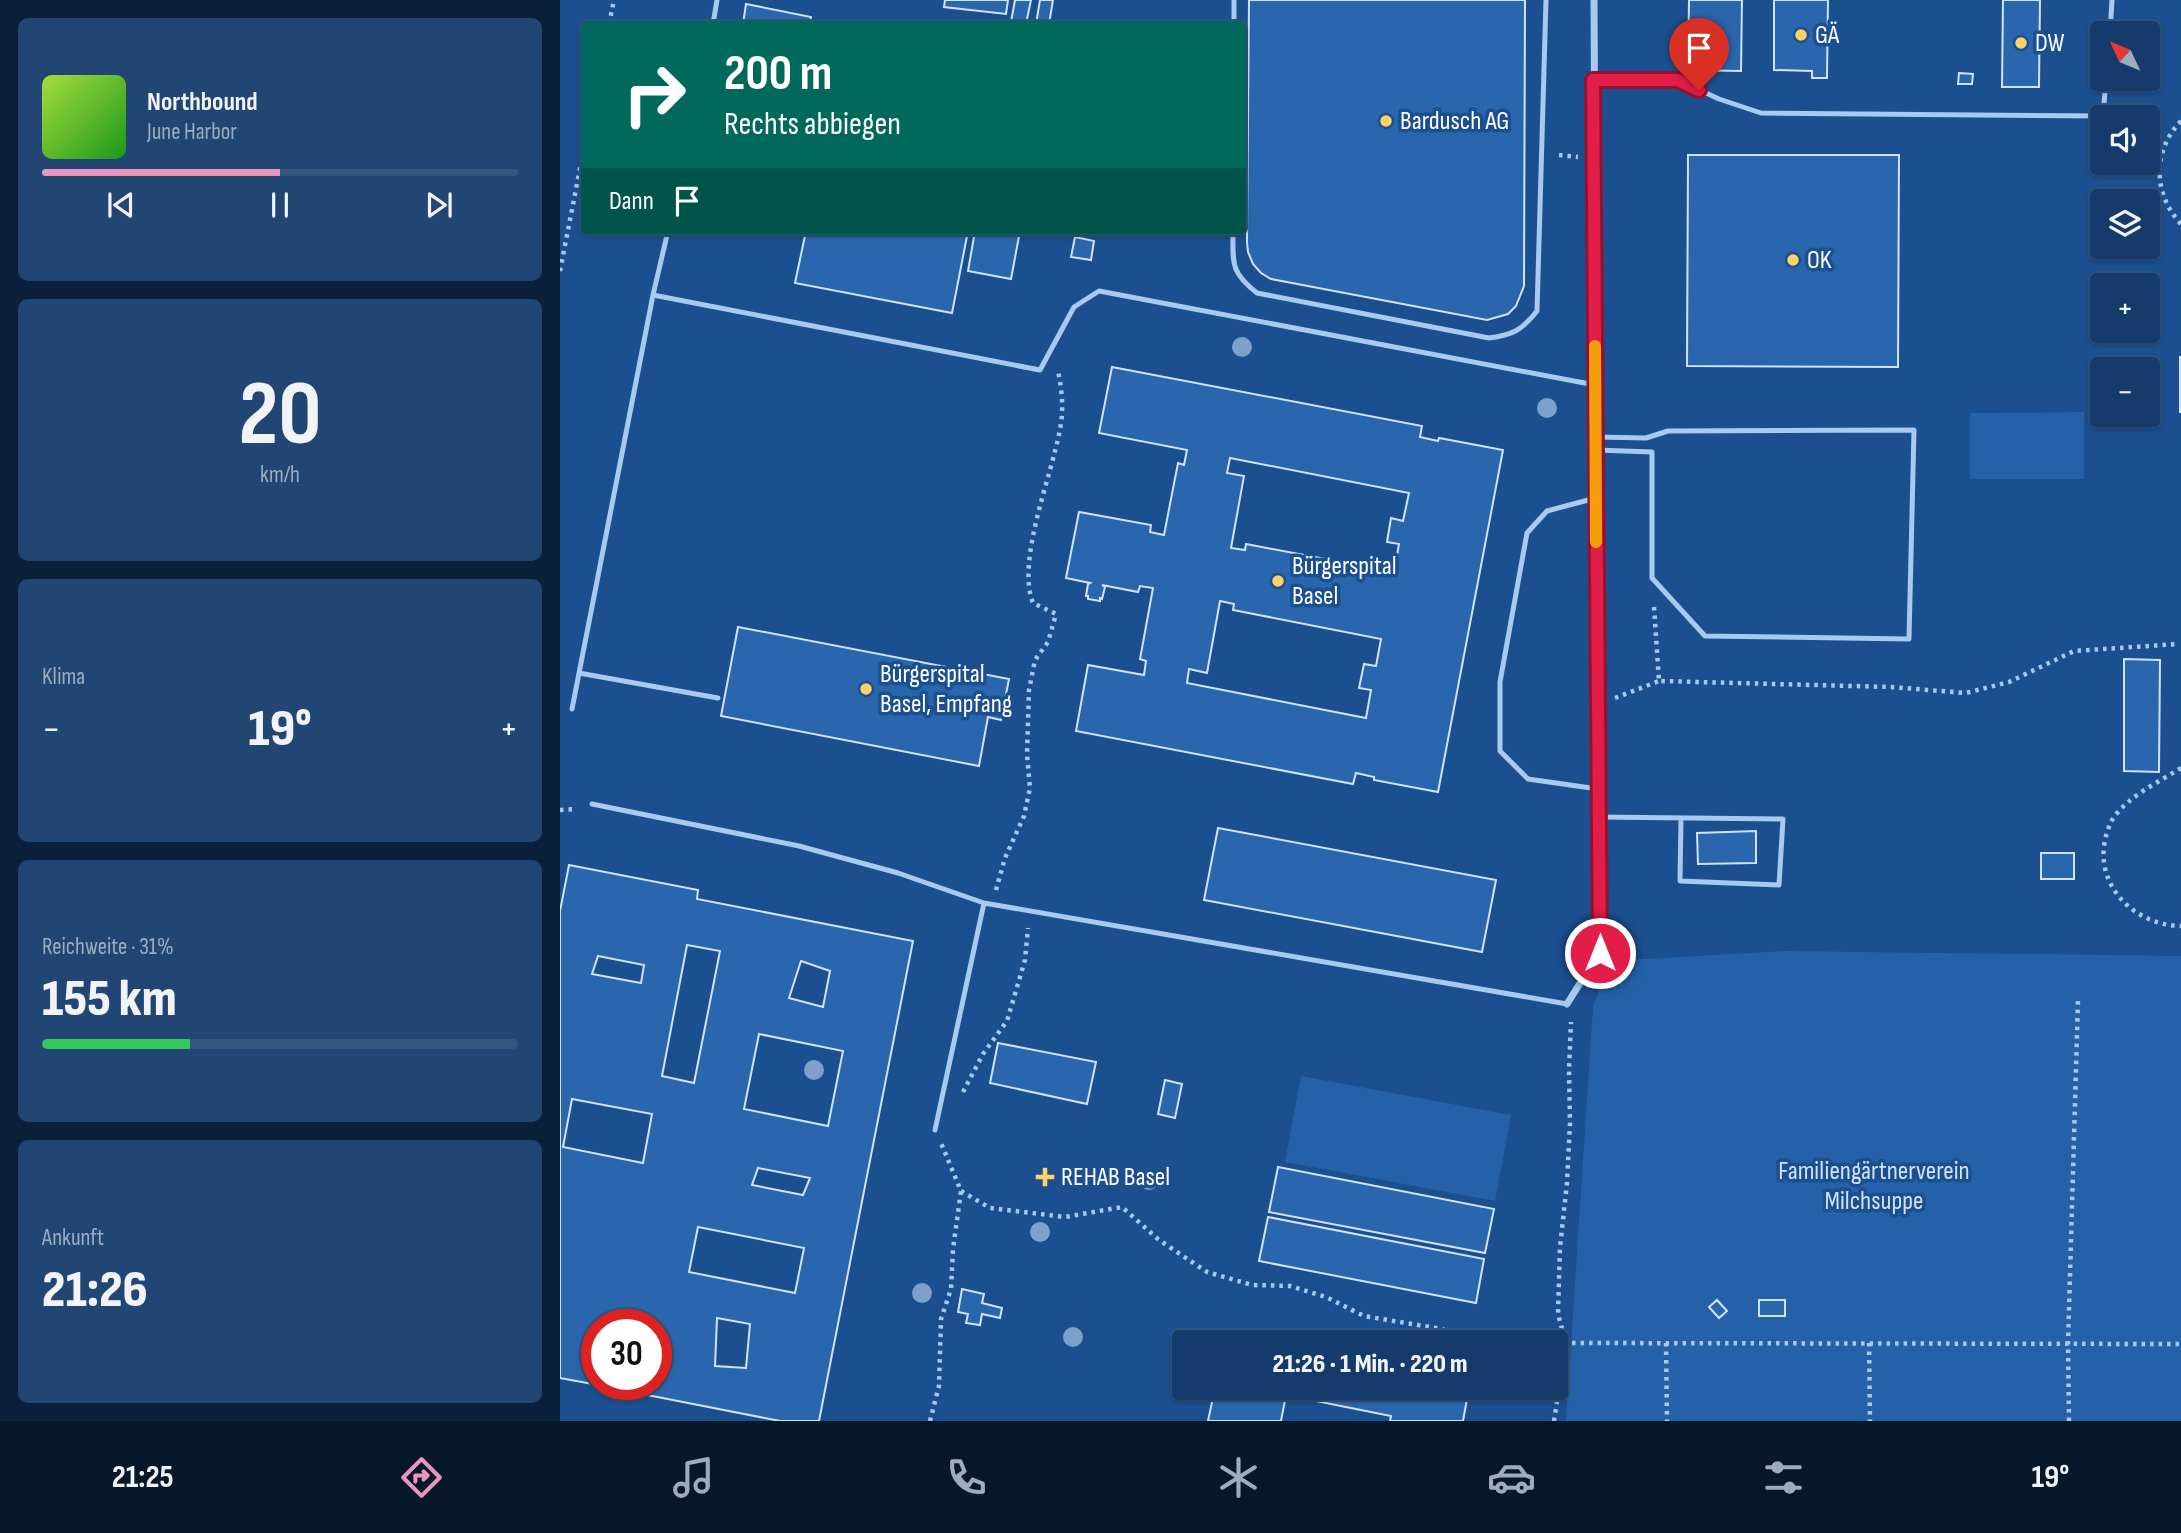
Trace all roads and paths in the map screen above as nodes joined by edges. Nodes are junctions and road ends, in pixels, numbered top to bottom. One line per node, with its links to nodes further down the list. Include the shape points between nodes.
1 (614, 0): 7 (path)
2 (718, 0): 8 (lane)
3 (1234, 0): 9 (lane)
4 (1546, 0): 14 (lane)
5 (1594, 0): 11 (street)
6 (2112, 0): 10 (lane)
7 (610, 21)
8 (714, 21)
9 (1234, 21)
10 (2111, 21)
11 (1593, 80): 12 (lane, via 1678,80 1761,113 2103,116); 15 (street)
12 (2105, 91)
13 (2181, 121): 17 (path, via 2161,153 2158,176)
14 (1542, 148): 15 (path, via 1555,155); 19 (lane, via 1537,312 1524,327 1506,336 1489,338 1257,293 1240,279 1233,261)
15 (1594, 156): 23 (street)
16 (581, 163): 20 (path)
17 (2181, 224)
18 (667, 235): 21 (lane)
19 (1233, 235)
20 (560, 271)
21 (653, 295): 22 (lane, via 1040,370); 29 (lane)
22 (1054, 345): 23 (lane, via 1074,307 1099,291); 39 (path, via 1063,399 1060,429 1032,544 1027,590 1033,603 1056,614 1048,642 1035,660 1029,690 1030,788 1024,816)
23 (1595, 385): 24 (street)
24 (1596, 437): 25 (street); 27 (lane, via 1646,438 1668,431 1914,430 1909,639 1705,636)
25 (1596, 450): 26 (street); 27 (lane, via 1652,452)
26 (1596, 498): 32 (street); 35 (lane, via 1547,510 1527,533 1500,682 1500,751 1528,779)
27 (1652, 579): 30 (path)
28 (2178, 645): 30 (path, via 2074,651 2009,682 1966,692)
29 (579, 673): 31 (lane); 33 (lane)
30 (1659, 681): 32 (path)
31 (718, 698)
32 (1597, 704): 35 (street)
33 (572, 709)
34 (2181, 768): 41 (path, via 2129,801 2110,822 2103,848 2104,872 2116,896 2141,915)
35 (1598, 789): 37 (street)
36 (592, 804): 39 (lane, via 799,846)
37 (1598, 817): 38 (lane); 43 (street, via 1600,953)
38 (1681, 818): 38 (lane, via 1783,819 1779,885 1680,881)
39 (988, 904): 40 (lane); 45 (lane)
40 (1031, 911): 43 (lane); 44 (path, via 1025,960 1007,1021)
41 (2181, 926)
42 (2078, 1000): 52 (path)
43 (1567, 1004): 48 (path, via 1573,1027 1560,1247 1558,1314)
44 (960, 1098)
45 (935, 1130): 46 (path)
46 (961, 1191): 47 (path, via 990,1208 1065,1217 1122,1207 1159,1240 1207,1272 1252,1285 1290,1286 1364,1316); 55 (path, via 951,1289 941,1319 939,1386)
47 (1445, 1330)
48 (1562, 1330)
49 (1666, 1343): 50 (path); 51 (path); 57 (path)
50 (1869, 1343): 52 (path); 58 (path)
51 (1568, 1344)
52 (2068, 1344): 53 (path); 59 (path)
53 (2181, 1344)
54 (1557, 1400): 56 (path)
55 (930, 1421)
56 (1554, 1421)
57 (1667, 1421)
58 (1870, 1421)
59 (2069, 1421)

